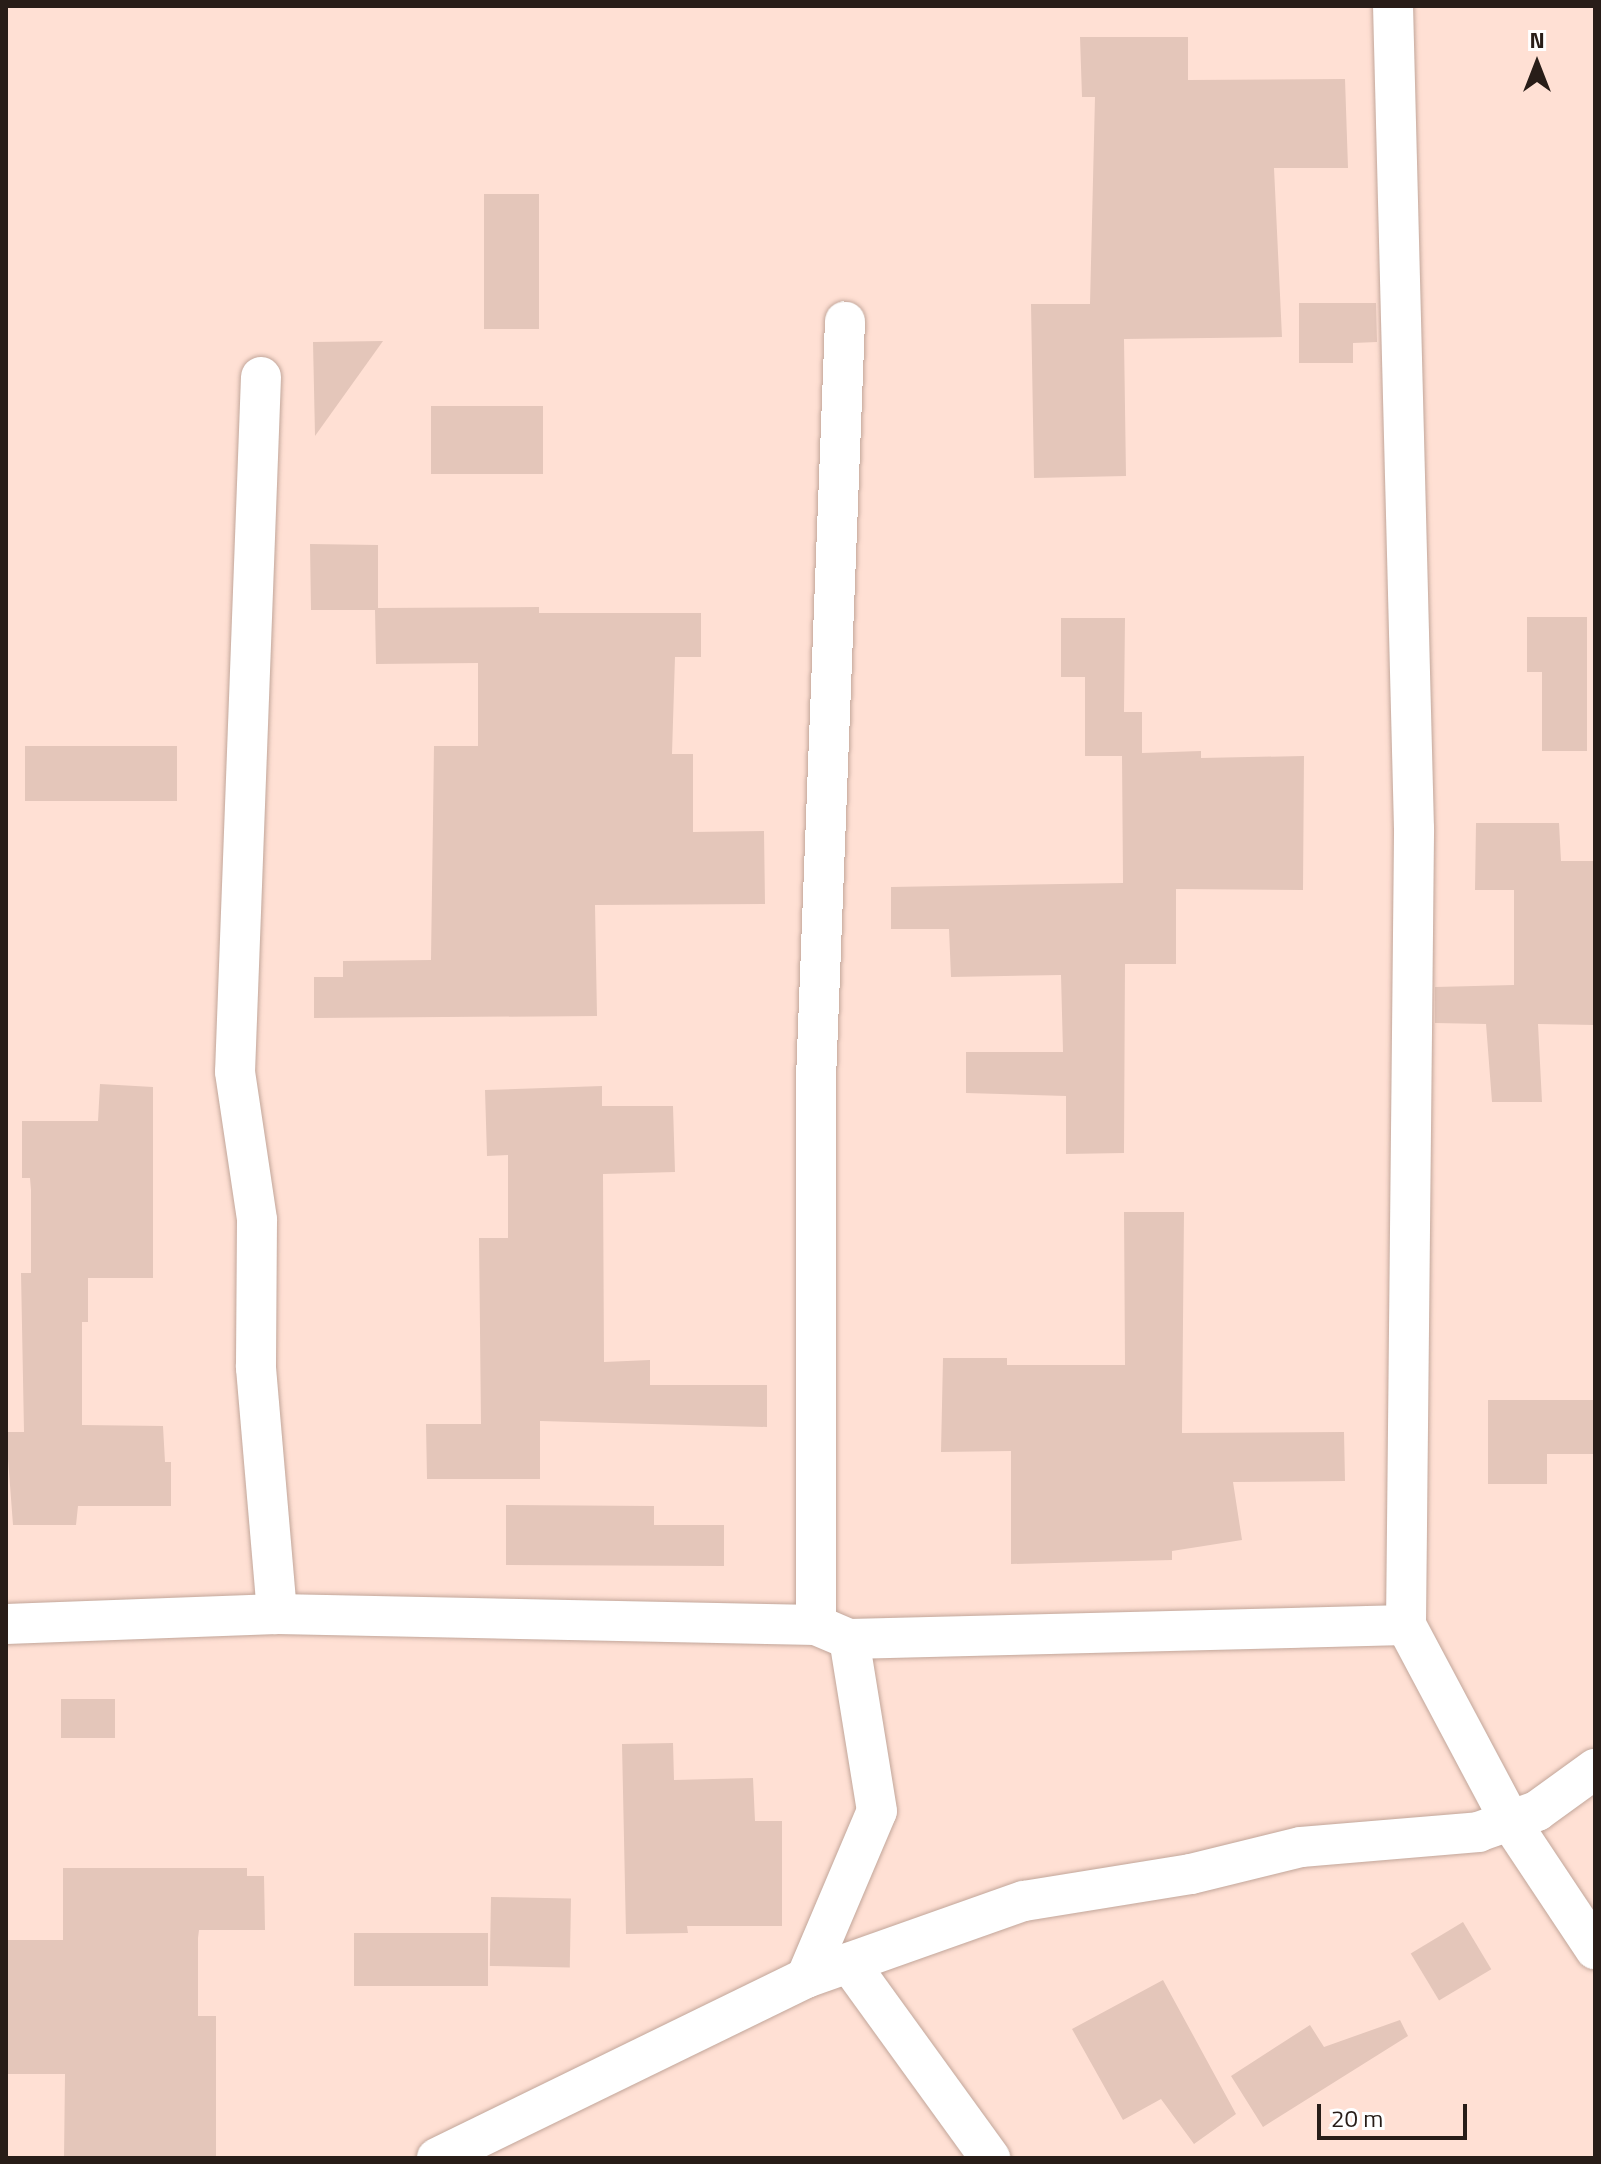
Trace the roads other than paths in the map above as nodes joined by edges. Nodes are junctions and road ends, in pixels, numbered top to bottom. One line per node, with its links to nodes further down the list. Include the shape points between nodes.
1 (1393, 6): 6 (street, via 1414,829)
2 (845, 322): 7 (street, via 816,1079)
3 (261, 377): 4 (street, via 235,1072 257,1220 256,1368)
4 (277, 1614): 5 (street); 7 (street)
5 (6, 1624)
6 (1406, 1625): 7 (street); 9 (street)
7 (833, 1632): 12 (street, via 877,1811)
8 (1595, 1769): 9 (street, via 1537,1811)
9 (1510, 1821): 10 (street); 11 (street, via 1478,1832 1301,1847 1191,1874 1024,1901)
10 (1595, 1949)
11 (849, 1963): 12 (street); 14 (street)
12 (806, 1978): 13 (street)
13 (437, 2158)
14 (990, 2158)

